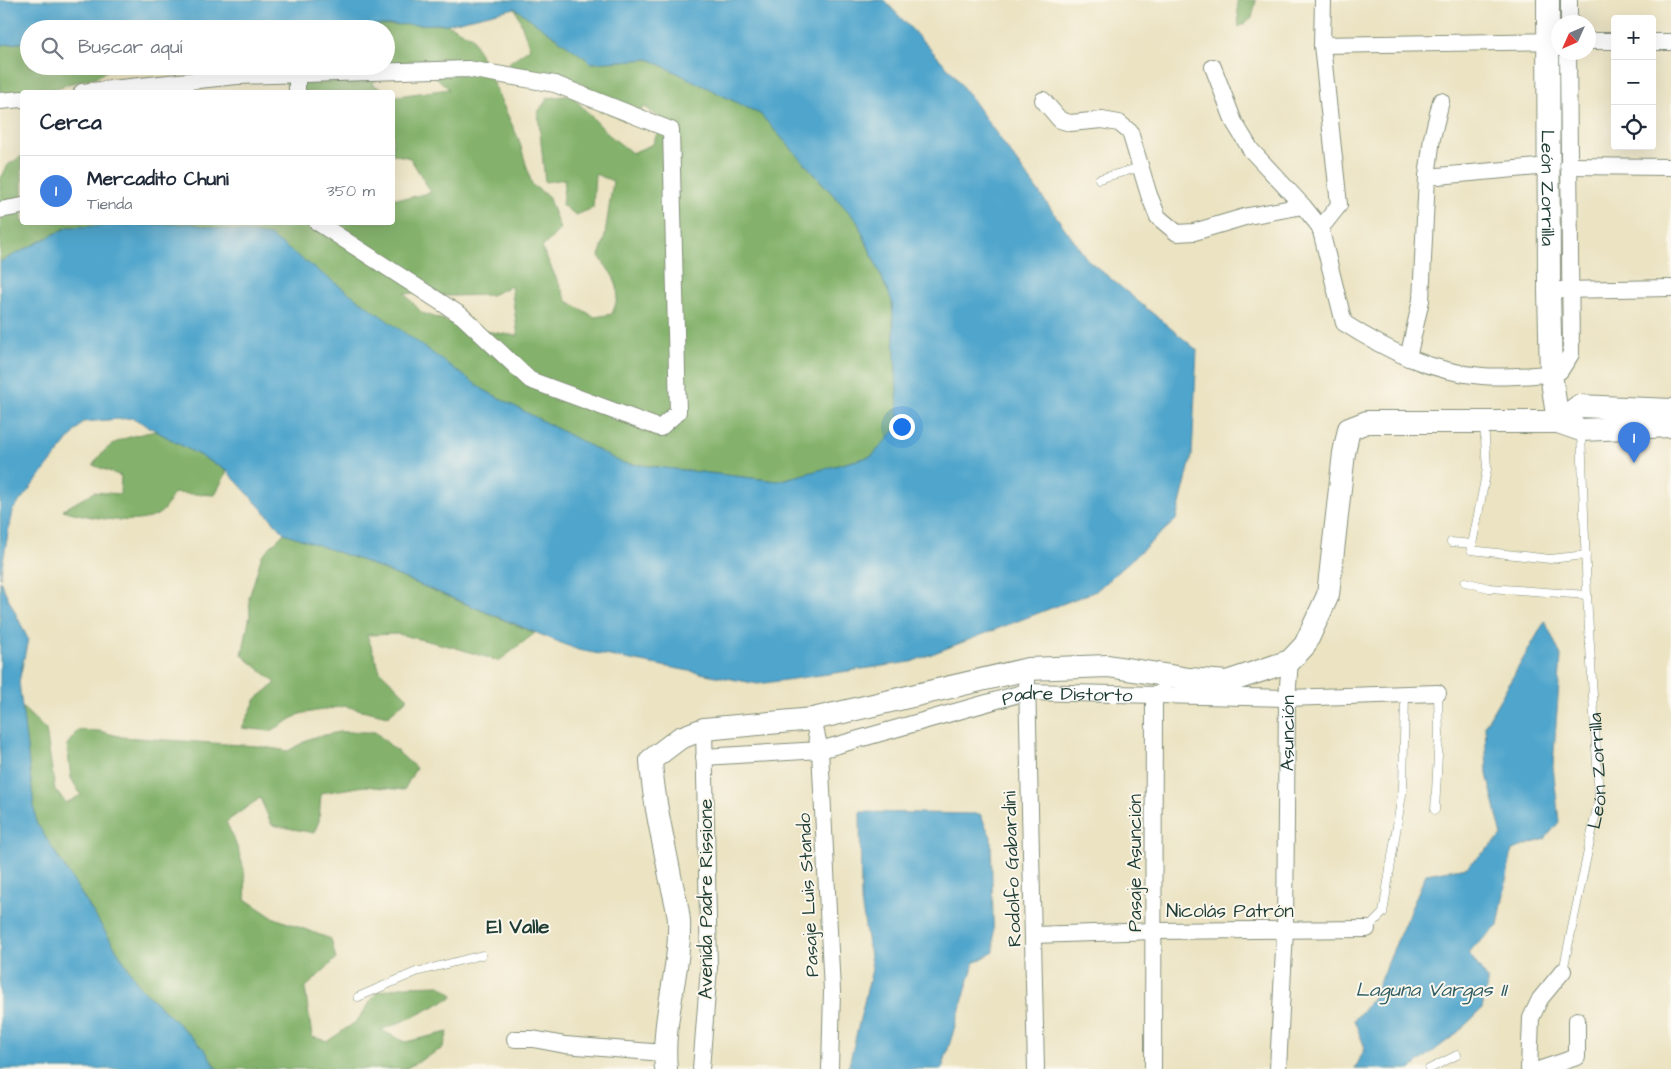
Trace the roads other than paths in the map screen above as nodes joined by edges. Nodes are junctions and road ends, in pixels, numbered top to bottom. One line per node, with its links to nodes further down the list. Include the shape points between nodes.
1 (1323, 0): 11 (street)
2 (1548, 0): 5 (street, León Zorrilla)
3 (1569, 0): 4 (street)
4 (1569, 15)
5 (1551, 25)
6 (1551, 41): 11 (street)
7 (1596, 41): 8 (street)
8 (1611, 41)
9 (1656, 42): 10 (street)
10 (1671, 42)
11 (1322, 45): 33 (street, via 1338,204)
12 (1554, 60): 24 (street, León Zorrilla)
13 (1567, 60): 24 (street, León Zorrilla)
14 (1214, 67): 30 (street, via 1234,122 1250,150)
15 (395, 71): 32 (street, via 468,69 555,84 671,130 678,412 660,428 530,380 462,316)
16 (257, 75): 18 (street)
17 (297, 75): 19 (street)
18 (101, 90)
19 (297, 90)
20 (20, 99): 22 (street)
21 (1043, 100): 25 (street, via 1060,120 1119,123 1130,132)
22 (0, 101)
23 (1441, 101): 27 (street)
24 (1558, 166): 26 (street); 27 (street); 35 (street, León Zorrilla)
25 (1141, 167): 28 (lane); 30 (street, via 1148,195 1158,216 1177,233 1194,232 1248,216)
26 (1671, 167)
27 (1427, 177): 36 (street, via 1421,300)
28 (1099, 179)
29 (20, 206): 31 (street)
30 (1303, 206): 33 (street)
31 (0, 210)
32 (322, 225)
33 (1320, 229): 36 (street, via 1344,323)
34 (1671, 288): 35 (street)
35 (1559, 290): 37 (street, León Zorrilla)
36 (1408, 358): 37 (street, via 1444,371 1483,376)
37 (1551, 374): 40 (street, León Zorrilla)
38 (1671, 410): 40 (street, via 1579,406)
39 (1484, 421): 40 (street); 44 (lane, via 1487,469); 48 (street, via 1366,422 1349,429 1328,595 1305,645)
40 (1558, 422): 42 (street)
41 (1671, 426): 42 (street)
42 (1581, 430): 45 (lane, León Zorrilla)
43 (1451, 542): 44 (lane)
44 (1472, 544): 45 (lane, via 1471,550 1550,559)
45 (1586, 555): 47 (lane, León Zorrilla)
46 (1465, 582): 47 (lane, via 1489,588)
47 (1587, 595): 67 (lane, León Zorrilla, via 1599,798)
48 (1290, 661): 50 (street, Padre Distorto, via 1227,682); 55 (street, Asunción)
49 (1028, 669): 50 (street, Padre Distorto, via 1108,666); 51 (street, Rodolfo Gabardini); 56 (street, Padre Distorto)
50 (1189, 679): 54 (street)
51 (1026, 692): 54 (street, Padre Distorto); 59 (street, Padre Distorto); 65 (street, Rodolfo Gabardini)
52 (1438, 693): 53 (street, Padre Distorto); 61 (lane)
53 (1405, 694): 55 (street, Padre Distorto); 62 (lane, via 1403,788 1383,914)
54 (1154, 696): 55 (street, Padre Distorto); 64 (street, Pasaje Asunción)
55 (1287, 698): 63 (street, Asunción)
56 (813, 719): 57 (street, Padre Distorto); 59 (street, Pasaje Luis Stando)
57 (704, 729): 58 (street, Padre Distorto); 60 (street, Avenida Padre Rissione)
58 (680, 738): 72 (street, Avenida Padre Rissione, via 651,760 656,806 679,918)
59 (820, 750): 60 (street, Padre Distorto); 74 (street, Pasaje Luis Stando, via 832,991)
60 (704, 757): 73 (street, Avenida Padre Rissione, via 709,968)
61 (1436, 810)
62 (1367, 929): 63 (street, Nicolás Patrón)
63 (1285, 930): 64 (street, Nicolás Patrón); 77 (street, Asunción)
64 (1154, 931): 65 (street, Nicolás Patrón); 76 (street, Pasaje Asunción)
65 (1033, 935): 75 (street, Rodolfo Gabardini)
66 (482, 955): 68 (lane, via 416,972)
67 (1563, 971): 79 (street, León Zorrilla, via 1540,999 1531,1018)
68 (358, 997)
69 (1577, 1020): 80 (street, via 1577,1057)
70 (515, 1039): 72 (street, via 533,1039)
71 (1457, 1055): 78 (lane)
72 (665, 1061)
73 (701, 1069)
74 (830, 1069)
75 (1036, 1069)
76 (1152, 1069)
77 (1278, 1069)
78 (1429, 1069)
79 (1529, 1069)
80 (1541, 1069)

